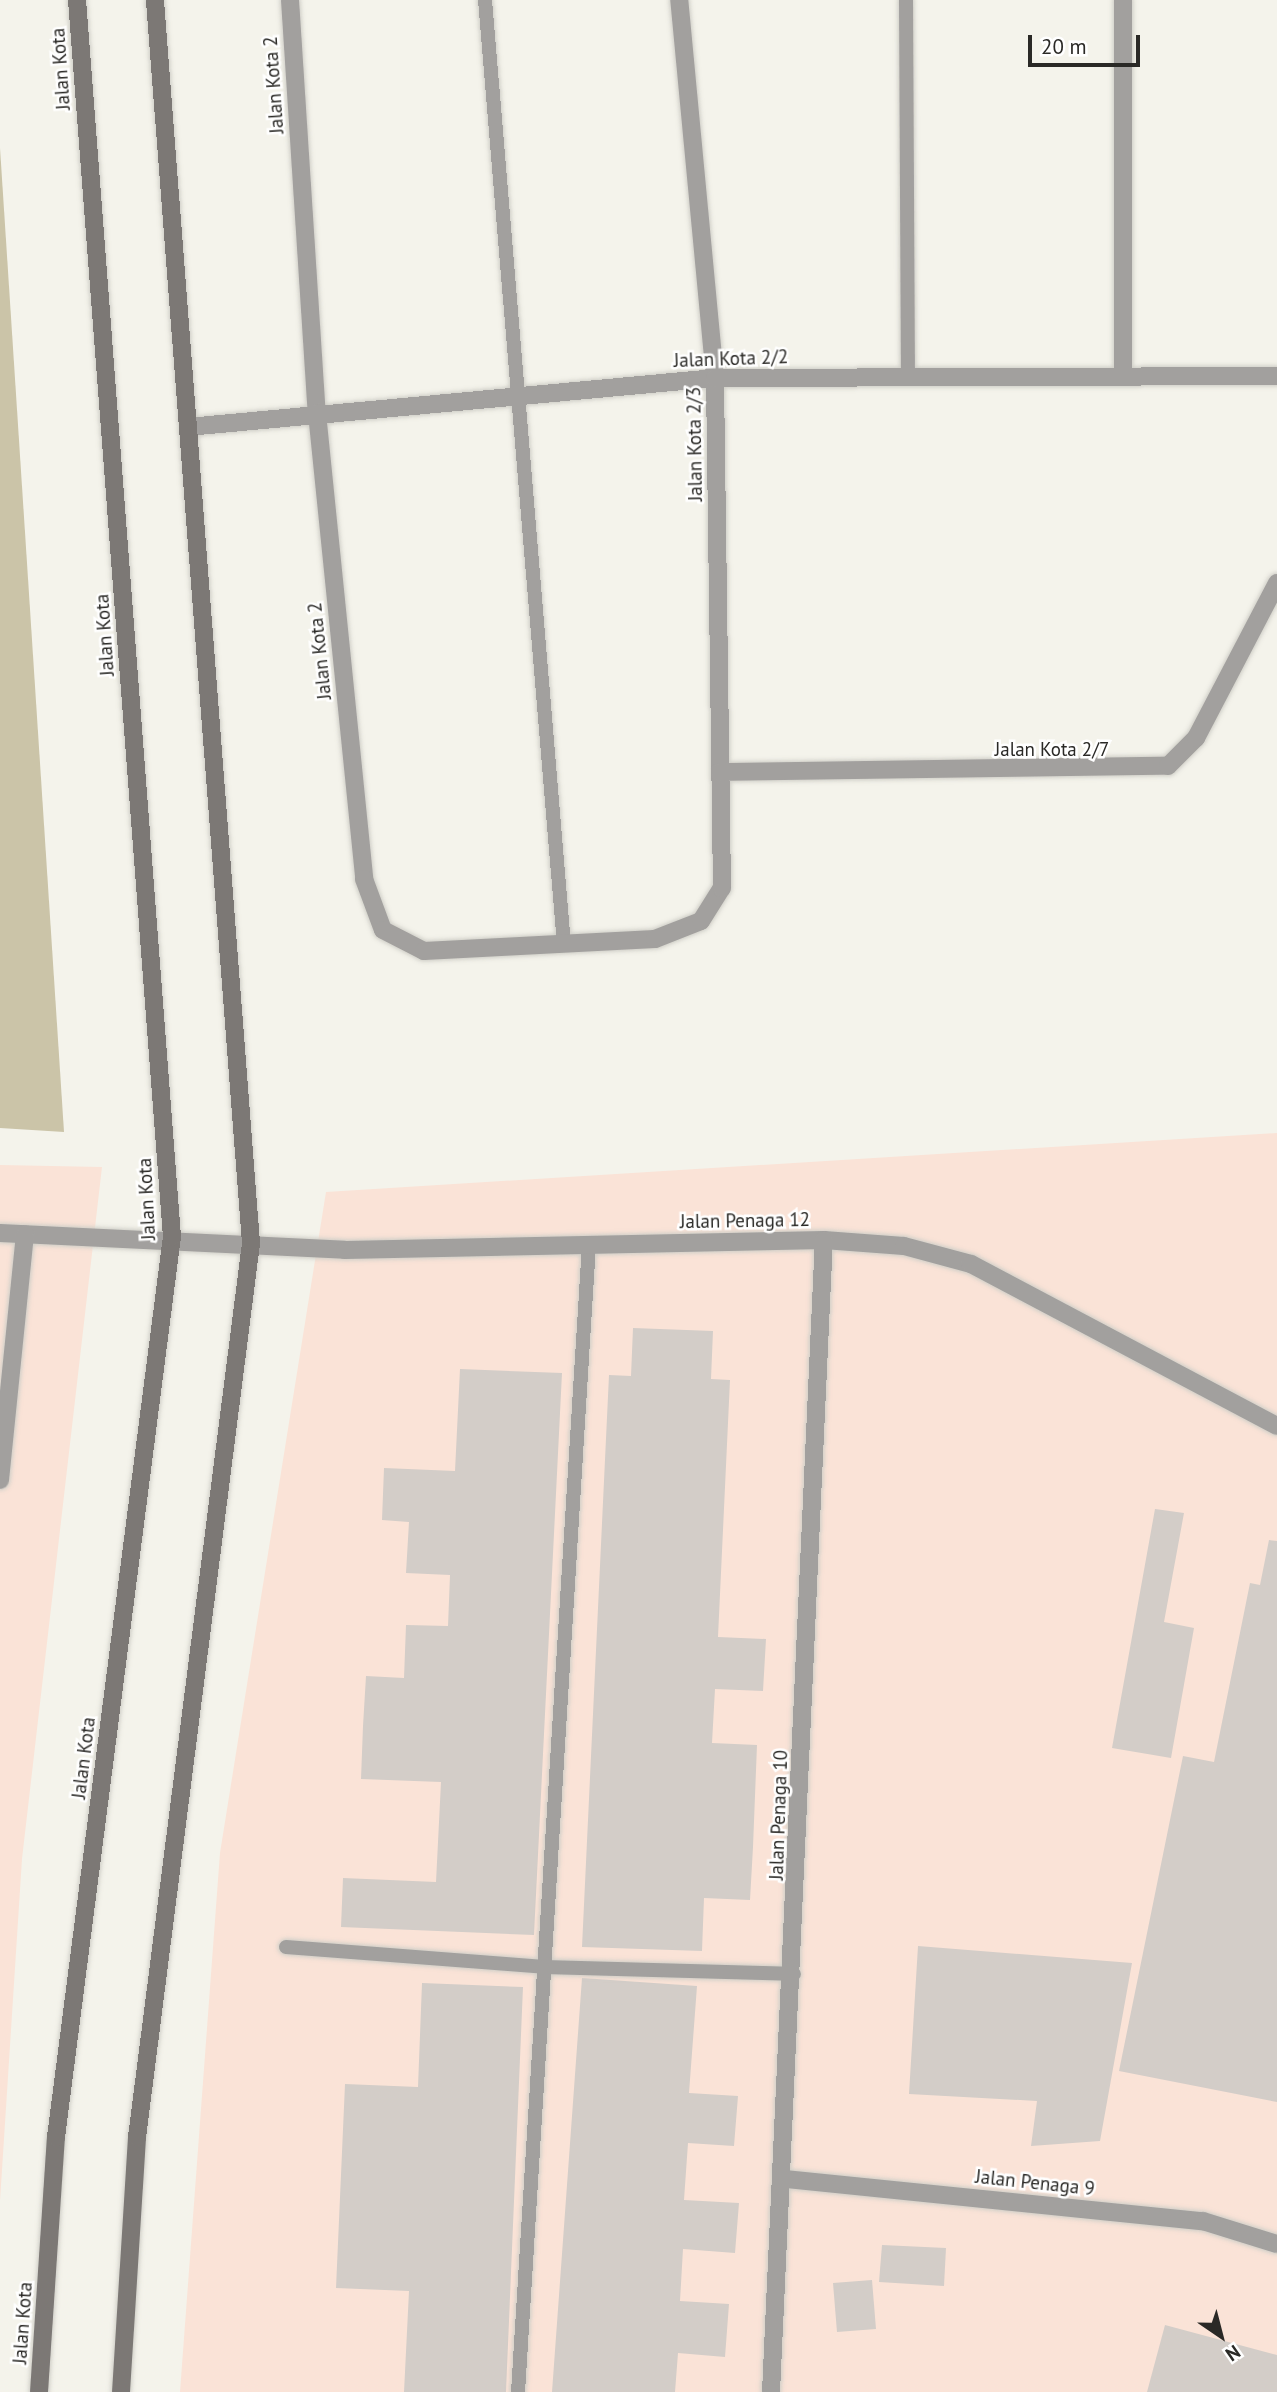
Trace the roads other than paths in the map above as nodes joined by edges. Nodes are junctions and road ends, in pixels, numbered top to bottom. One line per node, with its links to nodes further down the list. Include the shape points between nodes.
1 (77, 0): 21 (main road, Jalan Kota)
2 (155, 0): 14 (main road)
3 (290, 0): 13 (street, Jalan Kota 2)
4 (485, 0): 12 (lane)
5 (678, 0): 11 (street, Jalan Kota 2/3)
6 (906, 0): 9 (lane)
7 (1123, 0): 8 (street)
8 (1123, 375): 9 (street, Jalan Kota 2/2); 10 (street, Jalan Kota 2/2)
9 (908, 376): 11 (street, Jalan Kota 2/2)
10 (1277, 376)
11 (715, 378): 12 (street, Jalan Kota 2/2); 16 (street, Jalan Kota 2/3)
12 (517, 396): 13 (street, Jalan Kota 2/2); 18 (lane)
13 (317, 413): 14 (street, Jalan Kota 2/2); 18 (street, Jalan Kota 2, via 364,879 383,930 424,951)
14 (188, 427): 23 (main road)
15 (1277, 583): 16 (street, Jalan Kota 2/7, via 1196,738 1168,766)
16 (720, 772): 17 (street, Jalan Kota 2/3)
17 (722, 888): 18 (street, Jalan Kota 2, via 701,921 655,939)
18 (564, 944)
19 (0, 1233): 20 (street, Jalan Penaga 12)
20 (25, 1234): 21 (street, Jalan Penaga 12); 26 (street)
21 (172, 1237): 23 (street, Jalan Penaga 12); 32 (main road, Jalan Kota, via 56,2137)
22 (824, 1240): 24 (street, Jalan Penaga 12); 25 (street, Jalan Penaga 12, via 904,1246 971,1264); 29 (street, Jalan Penaga 10)
23 (251, 1243): 24 (street, Jalan Penaga 12, via 345,1250); 33 (main road, via 137,2137)
24 (589, 1245): 28 (lane)
25 (1277, 1426)
26 (0, 1480)
27 (286, 1947): 28 (lane)
28 (544, 1967): 29 (lane); 34 (lane)
29 (794, 1974): 30 (street, Jalan Penaga 10)
30 (786, 2179): 31 (street, Jalan Penaga 9, via 1203,2221); 35 (street, Jalan Penaga 10)
31 (1277, 2244)
32 (39, 2392)
33 (121, 2392)
34 (518, 2392)
35 (771, 2392)

